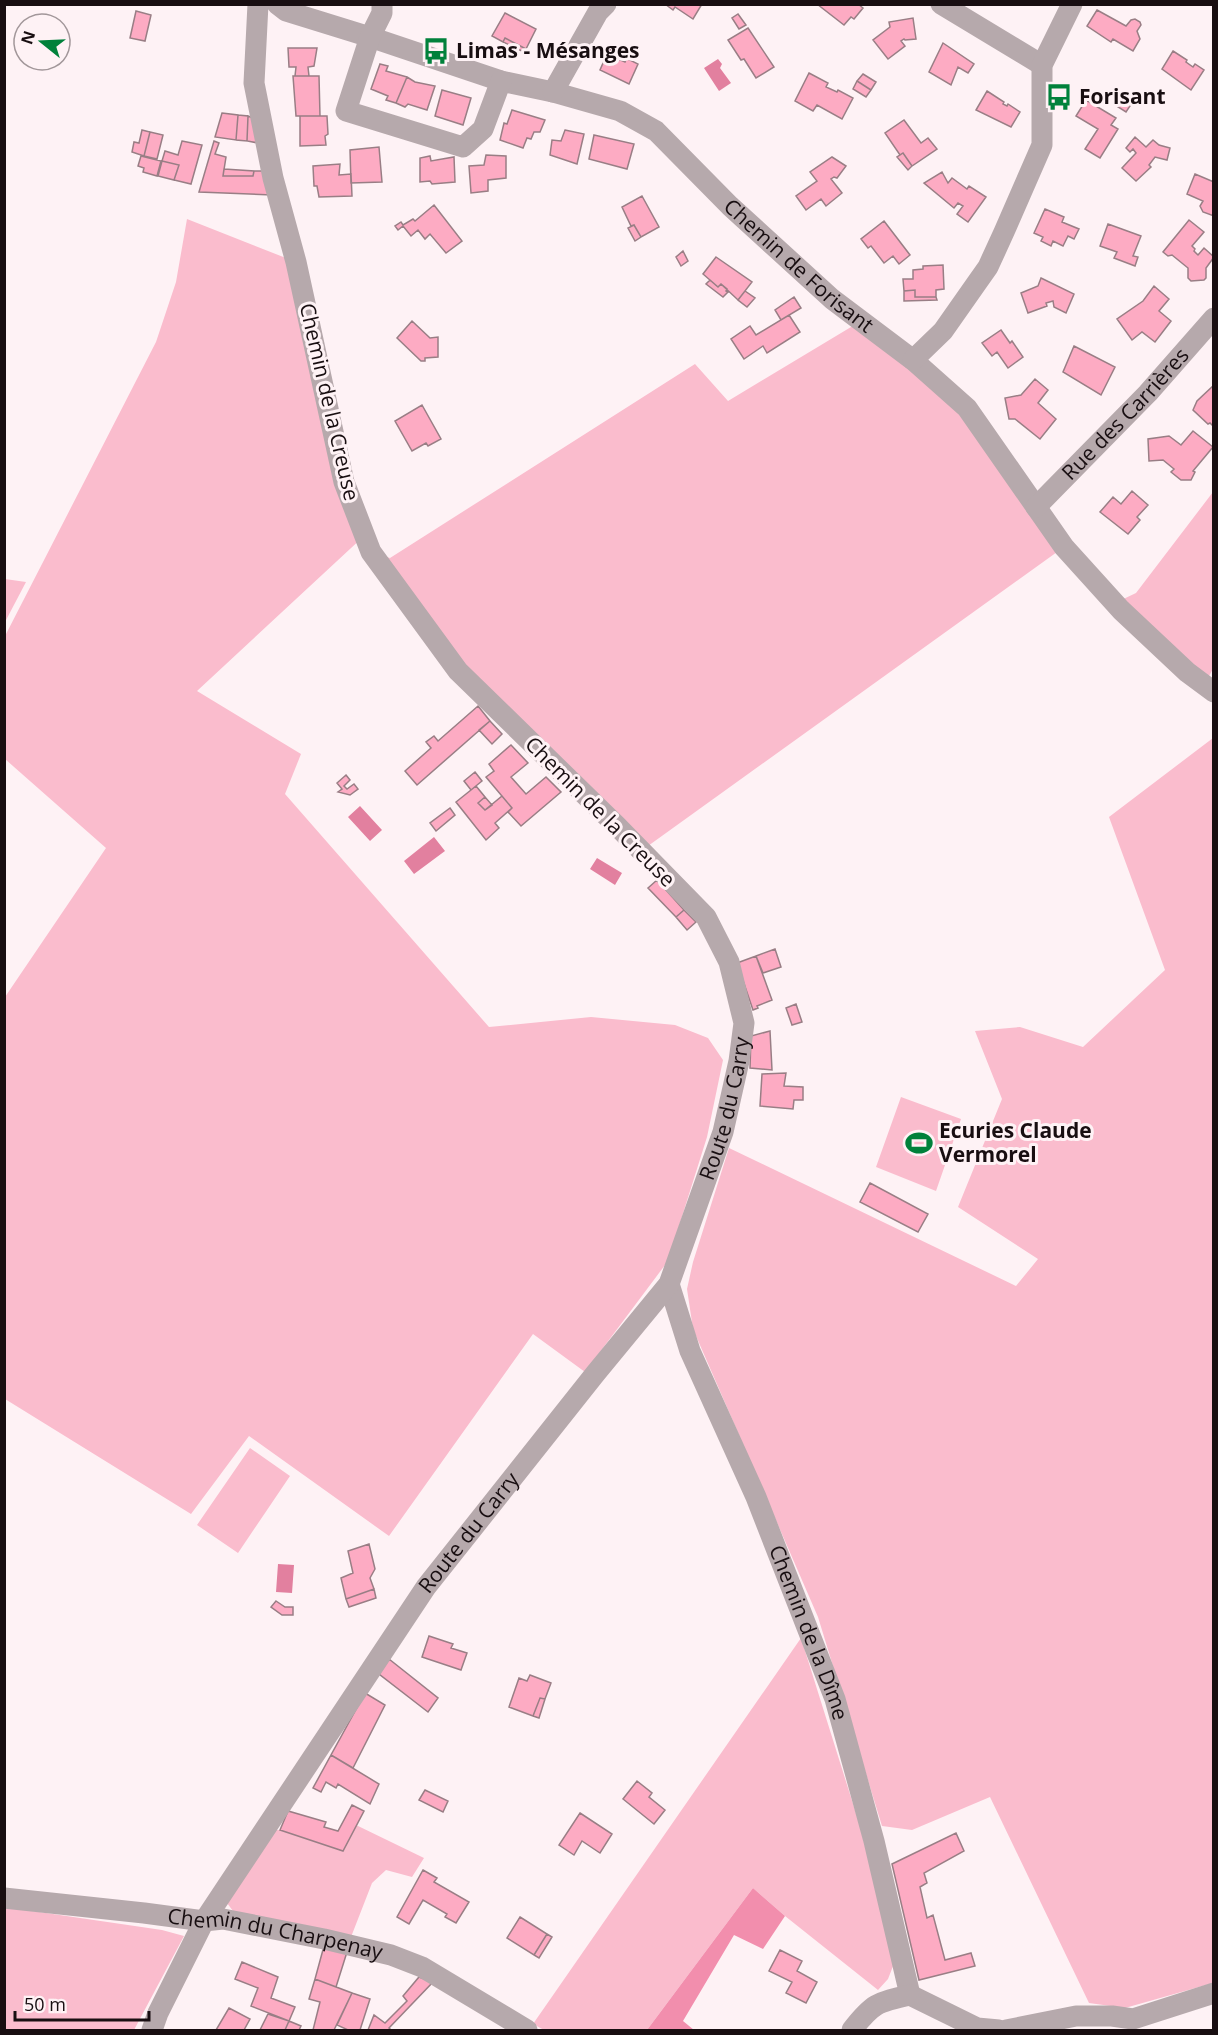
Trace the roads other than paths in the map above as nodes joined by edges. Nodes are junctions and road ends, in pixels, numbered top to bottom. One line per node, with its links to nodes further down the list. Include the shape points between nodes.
1 (258, 4): 15 (street, Chemin de la Creuse, via 254,83 273,178 296,262 344,483 371,552 458,672 705,917 729,962)
2 (277, 4): 7 (street, Chemin de Forisant, via 286,12)
3 (382, 4): 7 (street, via 382,13)
4 (606, 4): 10 (street)
5 (941, 4): 8 (street)
6 (1072, 4): 8 (street)
7 (370, 37): 9 (street, Chemin de Forisant); 9 (street, via 346,111 464,147 483,129)
8 (1042, 65): 12 (street, via 1042,145 988,267 943,331)
9 (501, 81): 10 (street, Chemin de Forisant)
10 (553, 92): 12 (street, Chemin de Forisant, via 620,111 656,130 730,206 832,299)
11 (1214, 318): 13 (street, Rue des Carrières, via 1148,393)
12 (913, 360): 13 (street, Chemin de Forisant, via 967,408)
13 (1036, 507): 14 (street, Chemin de Forisant, via 1064,547 1121,610)
14 (1214, 692)
15 (744, 1023): 16 (street, Route du Carry, via 723,1132)
16 (669, 1284): 18 (street, Route du Carry, via 426,1587); 20 (street, Chemin de la Dîme, via 690,1351 756,1497 835,1699)
17 (4, 1898): 18 (street, Chemin du Charpenay)
18 (204, 1922): 22 (street, Route du Carry); 23 (street, Chemin du Charpenay, via 223,1919 391,1955 422,1966)
19 (1214, 1993): 21 (street)
20 (910, 1995): 24 (street, via 886,2000 868,2010); 25 (street, via 977,2028)
21 (1140, 2025): 26 (street, via 1112,2016 1076,2016)
22 (152, 2031)
23 (527, 2031)
24 (852, 2031)
25 (999, 2031)
26 (1006, 2031)

